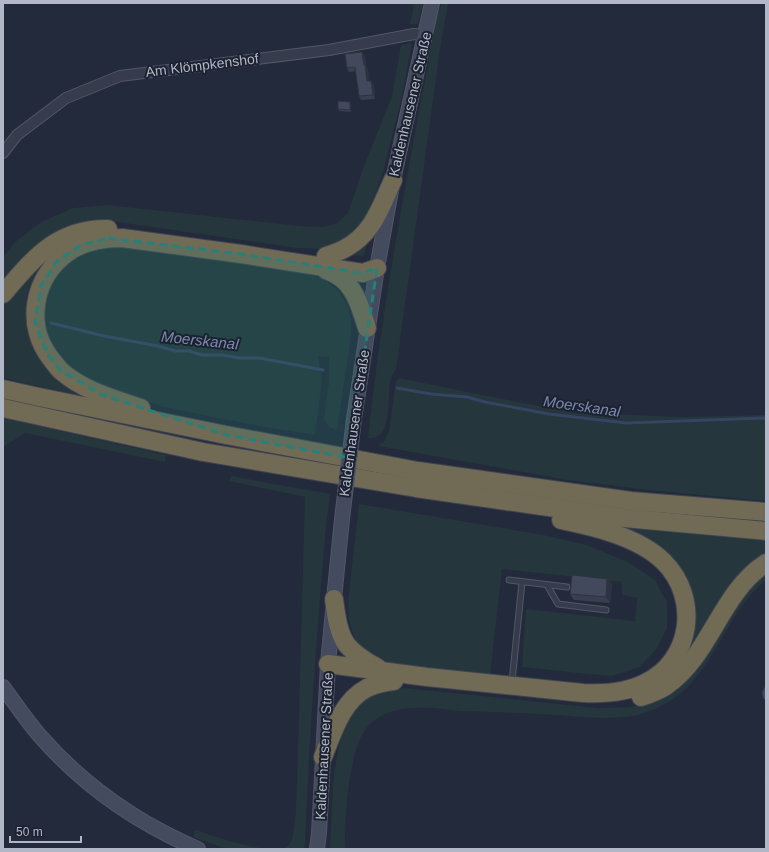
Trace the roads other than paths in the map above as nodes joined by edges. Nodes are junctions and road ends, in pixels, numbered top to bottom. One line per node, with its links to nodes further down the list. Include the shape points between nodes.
1 (432, 3): 2 (main road, Kaldenhausener Straße)
2 (425, 35): 3 (street, Am Klömpkenshof, via 414,34 329,50 120,76 66,98 17,135); 4 (main road, Kaldenhausener Straße)
3 (3, 153)
4 (393, 180): 5 (highway, via 369,229 356,242); 6 (main road, Kaldenhausener Straße)
5 (320, 260): 6 (highway, via 363,273); 7 (highway, via 123,230 91,229 76,233 46,248); 8 (highway, via 351,287); 11 (highway, via 241,254 108,238 81,245 68,252 57,261 41,285 36,303 36,328 46,354 61,371 102,395)
6 (377, 268): 8 (main road, Kaldenhausener Straße)
7 (3, 294)
8 (367, 328): 20 (main road, Kaldenhausener Straße, bridge)
9 (3, 389): 11 (highway)
10 (3, 408): 12 (highway, via 203,452)
11 (226, 435): 13 (highway, via 426,472 631,500)
12 (471, 497): 14 (highway, via 624,518); 24 (highway, via 488,508 578,524 603,530 633,542 664,562 676,577 684,598 686,621 682,642 671,662 646,683 625,691 594,694)
13 (766, 512)
14 (766, 531)
15 (766, 563): 23 (highway, via 735,592 690,663 667,685 641,697 601,701)
16 (509, 580): 17 (lane)
17 (522, 582): 18 (lane); 24 (lane)
18 (547, 585): 19 (lane); 21 (lane, via 558,604)
19 (567, 587)
20 (334, 599): 22 (main road, Kaldenhausener Straße); 23 (highway, via 337,619 347,645)
21 (606, 610)
22 (328, 670): 23 (highway); 26 (main road, Kaldenhausener Straße)
23 (388, 676): 24 (highway, via 427,677); 26 (highway, via 380,683 367,688 347,705)
24 (511, 686)
25 (3, 687): 27 (main road, via 40,736 94,787 146,824)
26 (323, 757): 28 (main road, Kaldenhausener Straße, via 319,833)
27 (198, 849)
28 (315, 849)

